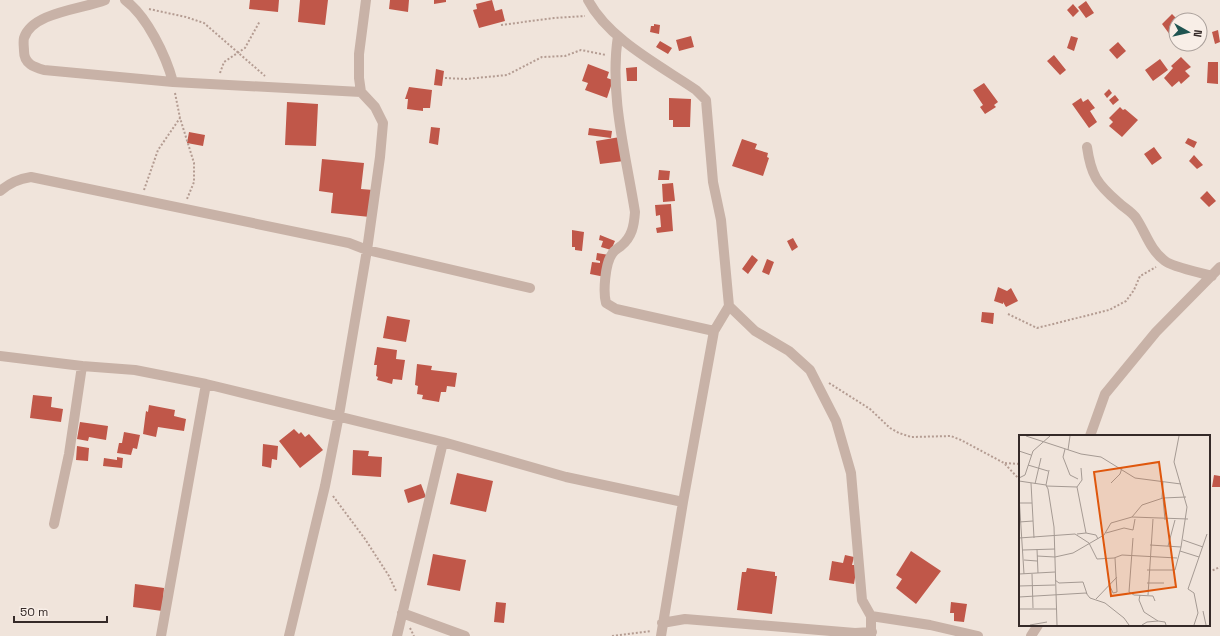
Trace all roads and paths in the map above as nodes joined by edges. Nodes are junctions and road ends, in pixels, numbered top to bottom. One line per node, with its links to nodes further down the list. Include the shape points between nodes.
1 (105, 0): 12 (street, via 45,17 32,27 24,38 24,54 28,63 44,70)
2 (366, 0): 15 (street, via 359,54 358,78)
3 (588, 0): 5 (street)
4 (129, 3): 9 (path, via 196,20); 12 (street, via 157,41 167,61)
5 (596, 15): 7 (path); 8 (street)
6 (260, 21): 9 (path, via 245,48)
7 (501, 25)
8 (618, 36): 10 (street); 26 (street, via 696,90 706,100 713,182 721,220)
9 (238, 54): 13 (path, via 224,62); 14 (path)
10 (615, 56): 11 (path, via 581,50 565,56 542,57 507,75 466,79); 28 (street, via 616,91 635,212 630,237 610,256 603,293 606,303 616,309)
11 (445, 78)
12 (173, 82): 13 (street); 16 (path)
13 (219, 84): 14 (street)
14 (276, 88): 15 (street)
15 (361, 92): 21 (street, via 375,107 383,123)
16 (180, 118): 19 (path, via 158,150); 20 (path, via 194,163 194,182)
17 (1088, 147): 22 (street, via 1090,168 1098,181 1132,213 1147,240)
18 (0, 191): 19 (street, via 9,183 31,177)
19 (140, 200): 20 (street)
20 (183, 209): 21 (street, via 349,243)
21 (367, 250): 25 (street); 33 (street)
22 (1166, 263): 24 (street); 27 (path, via 1144,273 1126,301 1109,310 1037,328)
23 (1220, 268): 24 (street)
24 (1212, 276): 34 (street, via 1156,332 1105,394)
25 (530, 288)
26 (729, 306): 28 (street); 46 (street, via 755,331 789,352 810,370 836,421 851,473 862,600)
27 (1008, 314)
28 (714, 331): 40 (street)
29 (0, 356): 30 (street)
30 (82, 366): 32 (street, via 135,370); 41 (street, via 69,454)
31 (828, 382): 36 (path, via 870,409 899,433 923,438 951,436)
32 (206, 384): 33 (street); 50 (street)
33 (339, 415): 35 (street); 39 (street)
34 (1090, 435)
35 (443, 442): 40 (street, via 566,477); 45 (street)
36 (1004, 463): 37 (path); 38 (path)
37 (1019, 464)
38 (1019, 479)
39 (325, 486): 44 (path, via 365,539); 51 (street)
40 (683, 502): 47 (street)
41 (54, 524)
42 (1220, 567): 43 (path)
43 (1210, 572)
44 (398, 595)
45 (402, 613): 52 (street); 53 (path); 54 (street)
46 (871, 616): 49 (street); 57 (street)
47 (662, 623): 49 (street, via 685,619); 55 (path, via 650,631); 56 (street)
48 (1037, 626): 58 (street)
49 (871, 634)
50 (162, 636)
51 (289, 636)
52 (397, 636)
53 (414, 636)
54 (465, 636)
55 (612, 636)
56 (661, 636)
57 (978, 636)
58 (1031, 636)

